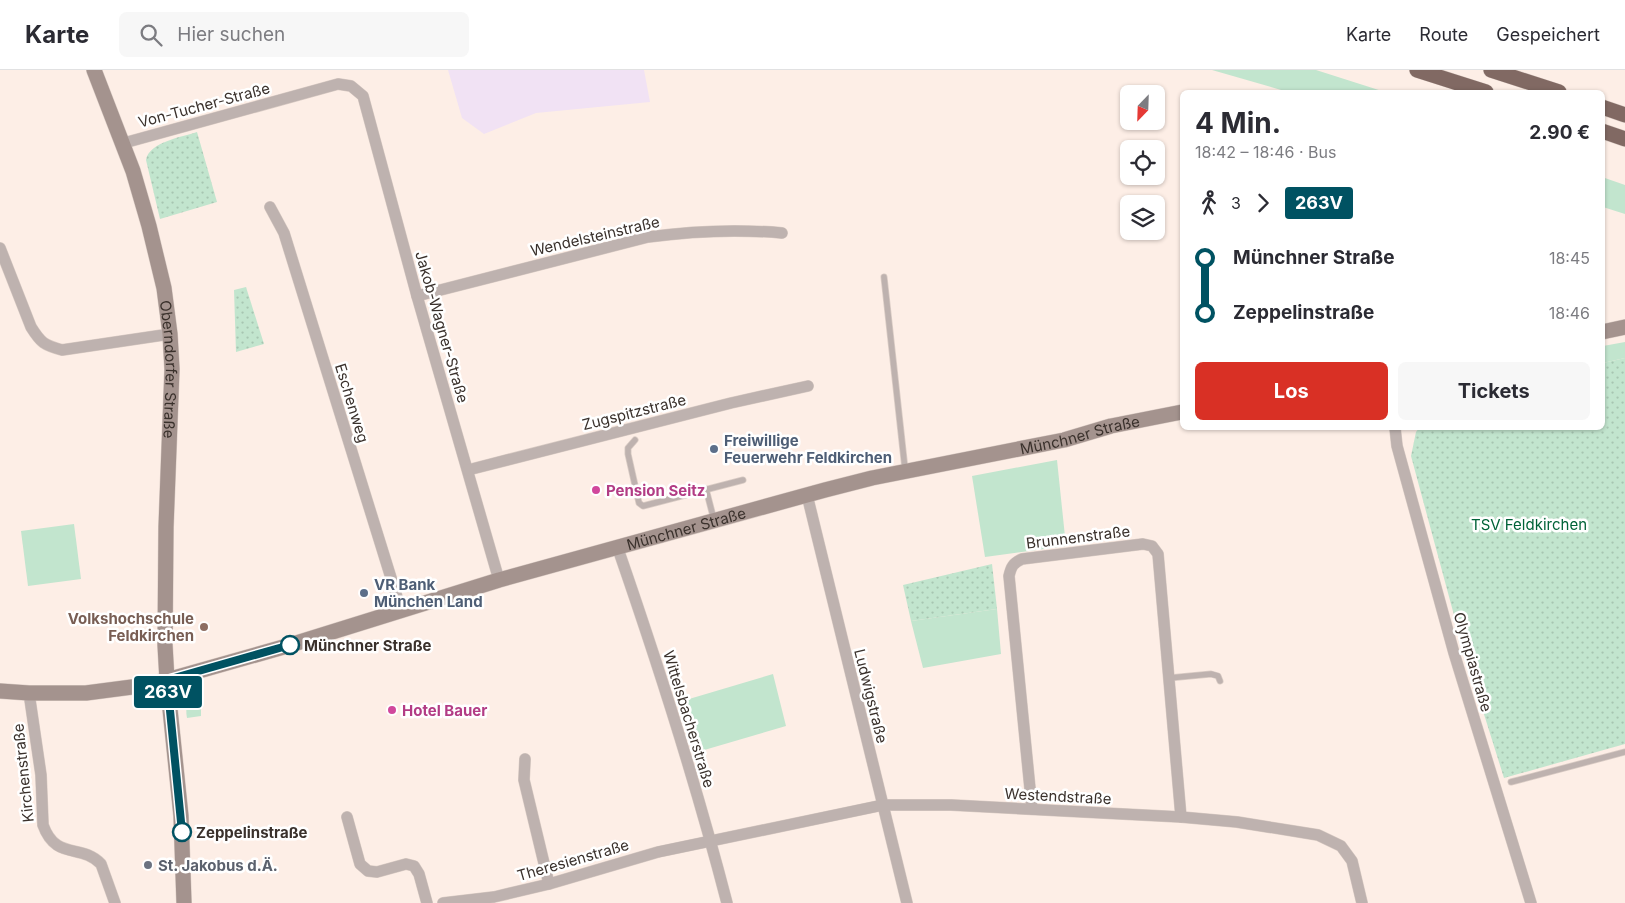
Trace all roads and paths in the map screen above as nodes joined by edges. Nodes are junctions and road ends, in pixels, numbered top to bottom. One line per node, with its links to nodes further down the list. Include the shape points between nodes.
1 (94, 70): 11 (street, Oberndorfer Straße)
2 (1417, 70): 5 (highway)
3 (1491, 70): 6 (highway)
4 (351, 86): 11 (street, Von-Tucher-Straße, via 338,84); 16 (street, Jakob-Wagner-Straße, via 363,96)
5 (1480, 90)
6 (1553, 90)
7 (1605, 108): 8 (highway)
8 (1625, 115)
9 (1605, 132): 10 (highway)
10 (1625, 139)
11 (124, 143): 19 (street, Oberndorfer Straße, via 164,288)
12 (270, 207): 32 (street, Eschenweg, via 284,233)
13 (782, 233): 16 (street, Wendelsteinstraße, via 755,230 648,237)
14 (0, 248): 19 (street, via 31,327 46,346 62,350)
15 (884, 277): 25 (lane)
16 (417, 296): 24 (street, Jakob-Wagner-Straße)
17 (1625, 327): 18 (street)
18 (1605, 331)
19 (170, 334): 34 (street, Oberndorfer Straße)
20 (808, 386): 24 (street, Zugspitzstraße)
21 (1180, 412): 25 (street, Münchner Straße)
22 (1395, 430): 54 (street, Olympiastraße, via 1450,636)
23 (635, 440): 27 (lane, via 628,448 628,454 639,503 643,506)
24 (468, 470): 31 (street, Jakob-Wagner-Straße)
25 (906, 472): 28 (street, Münchner Straße)
26 (743, 480): 27 (lane)
27 (706, 489): 29 (lane)
28 (807, 495): 29 (street, Münchner Straße); 41 (street, Ludwigstraße)
29 (714, 520): 30 (street, Münchner Straße)
30 (617, 546): 31 (street, Münchner Straße); 45 (street, Wittelsbacherstraße)
31 (499, 580): 32 (street, Münchner Straße)
32 (401, 610): 34 (street, Münchner Straße)
33 (1169, 678): 35 (lane, via 1210,674 1218,676); 42 (street, Brunnenstraße, via 1158,554 1152,546 1143,544 1022,559 1011,566 1009,576); 44 (street, Brunnenstraße)
34 (167, 680): 37 (street, Münchner Straße, via 86,693); 48 (street, Oberndorfer Straße, via 181,816)
35 (1220, 681)
36 (0, 691): 37 (street, Münchner Straße)
37 (29, 693): 47 (street, Kirchenstraße, via 46,833 58,847 88,855 101,864)
38 (1625, 752): 40 (lane)
39 (525, 758): 46 (street, via 524,780)
40 (1511, 782)
41 (883, 805): 42 (street, Westendstraße); 45 (street, Westendstraße); 52 (street, Ludwigstraße)
42 (1032, 810): 44 (street, Westendstraße)
43 (347, 817): 49 (street, via 360,864 368,871 377,872 406,864 414,866)
44 (1181, 817): 53 (street, Westendstraße, via 1318,835 1341,846 1352,861)
45 (711, 840): 46 (street, Theresienstraße); 51 (street, Wittelsbacherstraße)
46 (549, 884): 50 (street, Theresienstraße, via 494,897)
47 (115, 903)
48 (184, 903)
49 (427, 903)
50 (443, 903)
51 (727, 903)
52 (907, 903)
53 (1362, 903)
54 (1531, 903)

